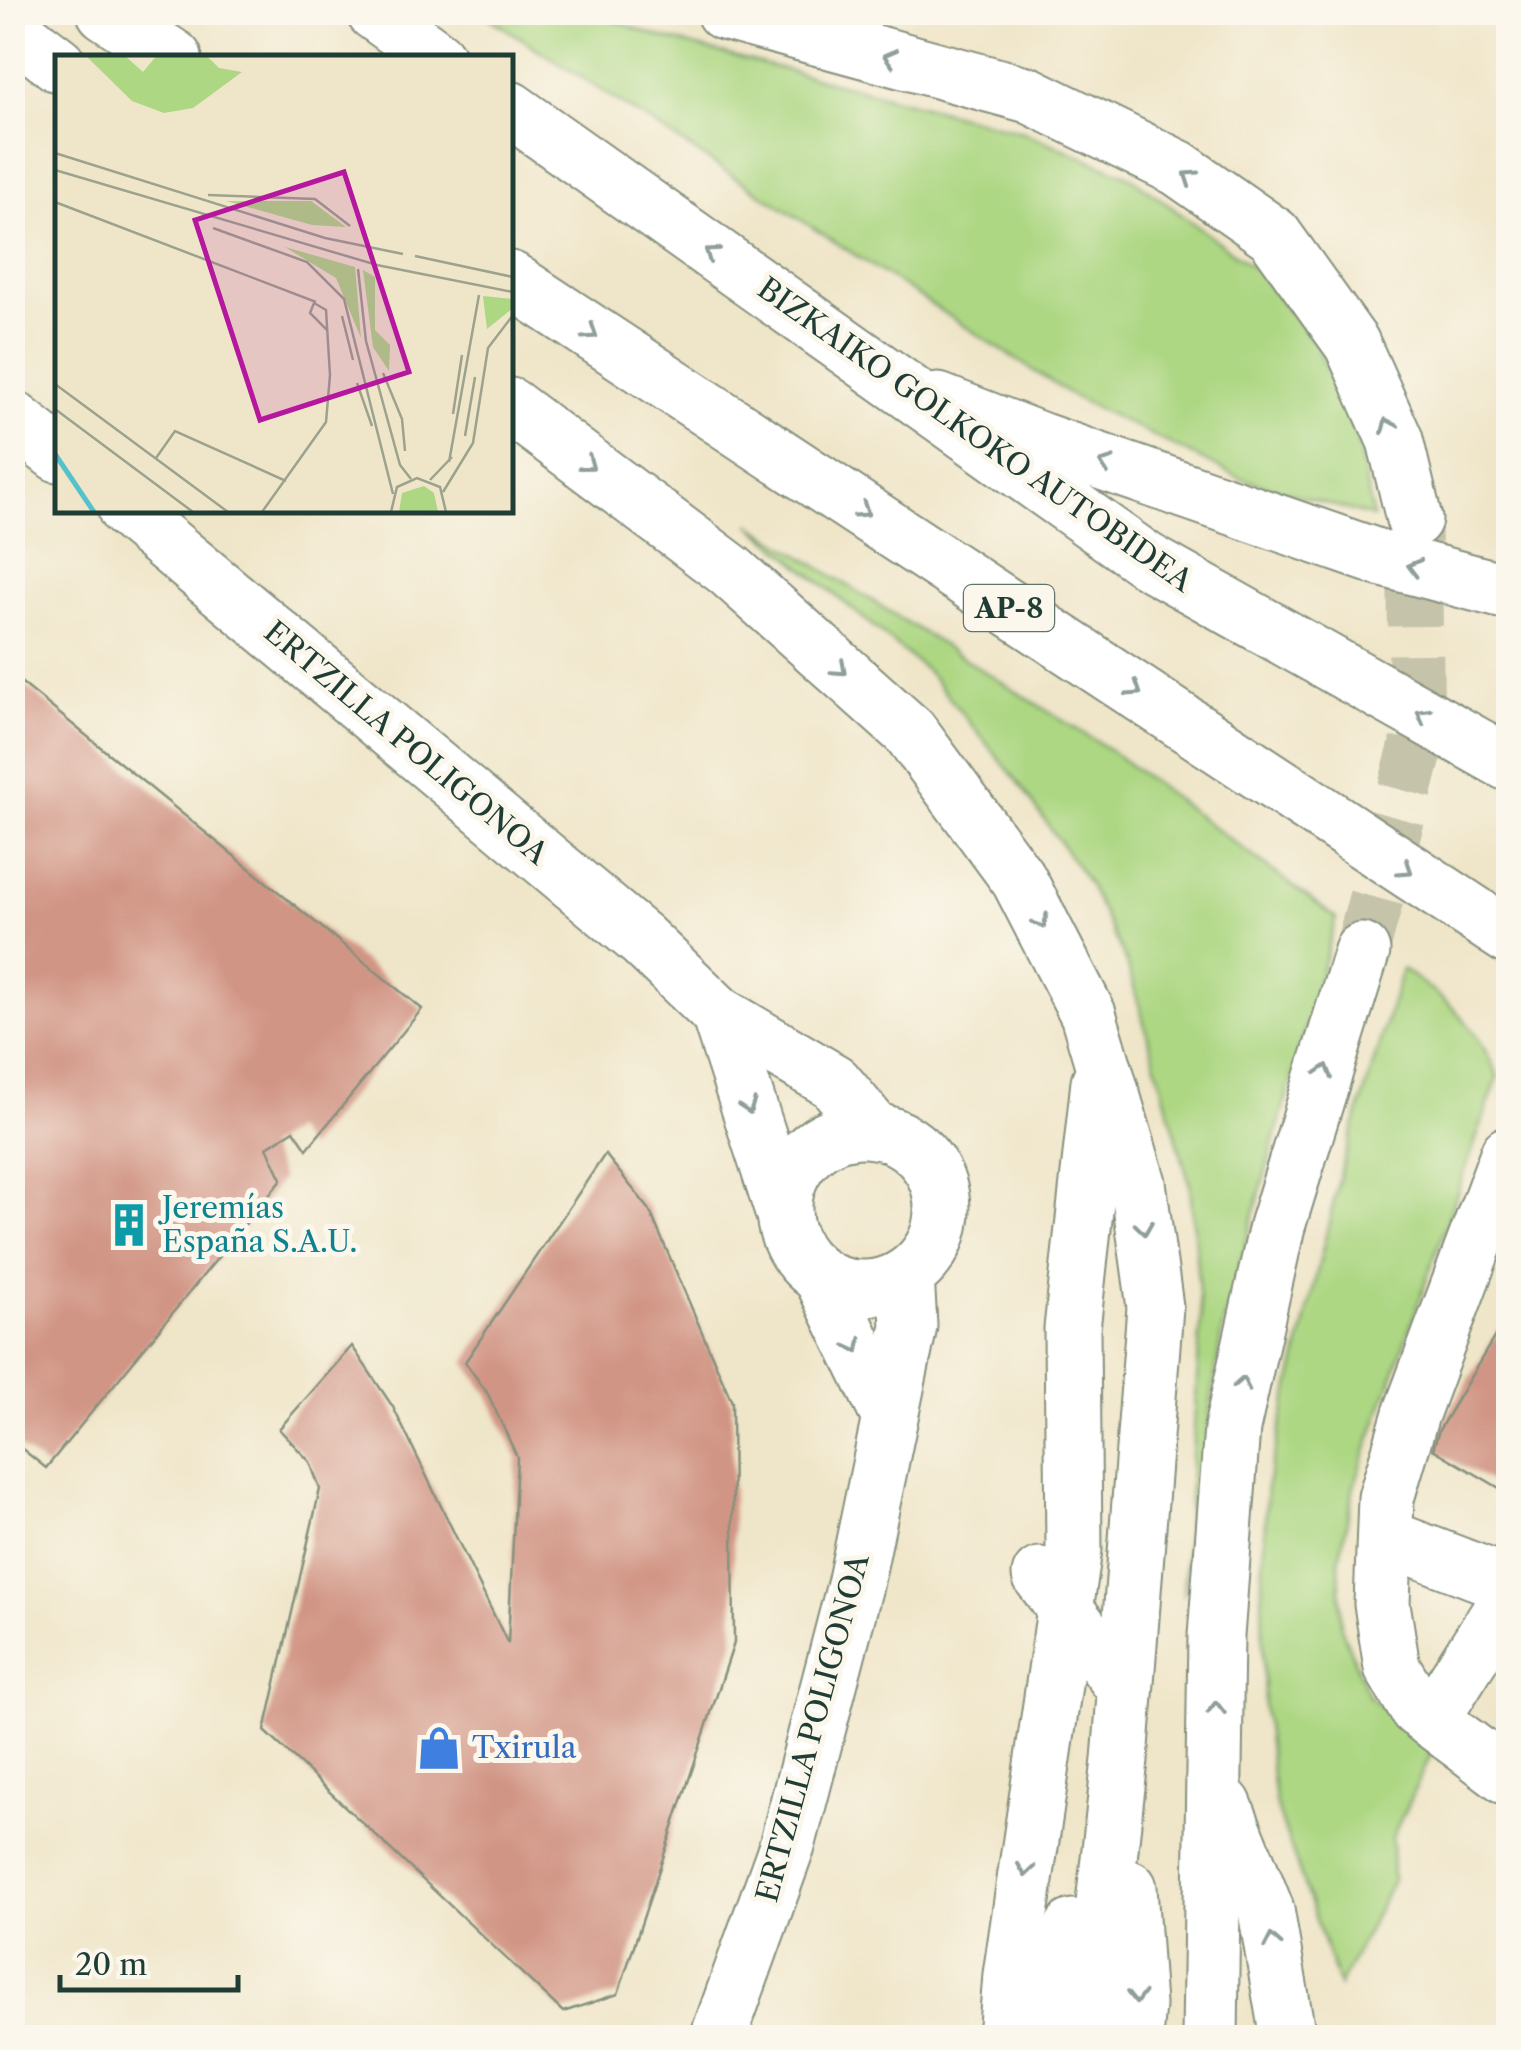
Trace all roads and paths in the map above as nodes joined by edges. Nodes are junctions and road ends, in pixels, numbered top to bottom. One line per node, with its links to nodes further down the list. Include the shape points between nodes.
1 (105, 12): 5 (main road)
2 (374, 12): 6 (main road)
3 (724, 12): 15 (main road, one-way to 3, via 1395,440 1352,344 1274,235 1178,168 1029,95)
4 (12, 29): 7 (main road)
5 (170, 55)
6 (433, 55)
7 (55, 62)
8 (512, 110): 10 (main road, BIZKAIKO GOLKOKO AUTOBIDEA, one-way to 8)
9 (512, 280): 18 (main road, AP-8, one-way to 18)
10 (898, 385): 16 (main road, one-way to 10, via 1383,558); 17 (main road, BIZKAIKO GOLKOKO AUTOBIDEA, one-way to 10, via 1146,560)
11 (512, 408): 21 (main road, one-way to 21, via 728,570 910,732 1019,880 1088,1014)
12 (12, 418): 13 (main road)
13 (55, 452)
14 (128, 512): 20 (main road, ERTZILLA POLIGONOA)
15 (1414, 519)
16 (1508, 592)
17 (1508, 763)
18 (1508, 936)
19 (1362, 951): 36 (main road, one-way to 19, via 1216,1636 1232,1428 1277,1226)
20 (702, 997): 22 (main road, ERTZILLA POLIGONOA, via 834,1082); 24 (main road, one-way to 24)
21 (1102, 1060): 30 (main road, via 1072,1329 1074,1548); 32 (main road, one-way to 32, via 1138,1183 1155,1307)
22 (875, 1131): 24 (main road, via 821,1140 801,1159); 25 (main road, via 901,1139 922,1156 940,1192 939,1233)
23 (1508, 1154): 28 (main road, via 1411,1414 1386,1498)
24 (782, 1209): 26 (main road, via 787,1236)
25 (906, 1276): 26 (main road, via 864,1289); 27 (main road, ERTZILLA POLIGONOA, via 909,1326)
26 (822, 1278): 27 (main road, one-way to 27)
27 (888, 1414): 39 (main road, ERTZILLA POLIGONOA, via 855,1585 787,1846)
28 (1384, 1537): 29 (main road); 33 (main road, via 1382,1604 1392,1668)
29 (1508, 1584)
30 (1053, 1592): 32 (main road); 40 (main road, one-way to 40, via 1039,1774)
31 (1508, 1598): 33 (main road)
32 (1126, 1689): 34 (main road)
33 (1431, 1720): 35 (main road)
34 (1120, 1760): 41 (main road, via 1050,2009); 42 (main road); 43 (main road, one-way to 43)
35 (1508, 1777)
36 (1216, 1783): 37 (main road); 38 (main road, one-way to 36, via 1266,1910)
37 (1214, 1875): 38 (main road); 44 (main road); 45 (main road)
38 (1278, 2030)
39 (718, 2038)
40 (1006, 2038)
41 (1048, 2038)
42 (1089, 2038)
43 (1134, 2038)
44 (1175, 2038)
45 (1210, 2038)

